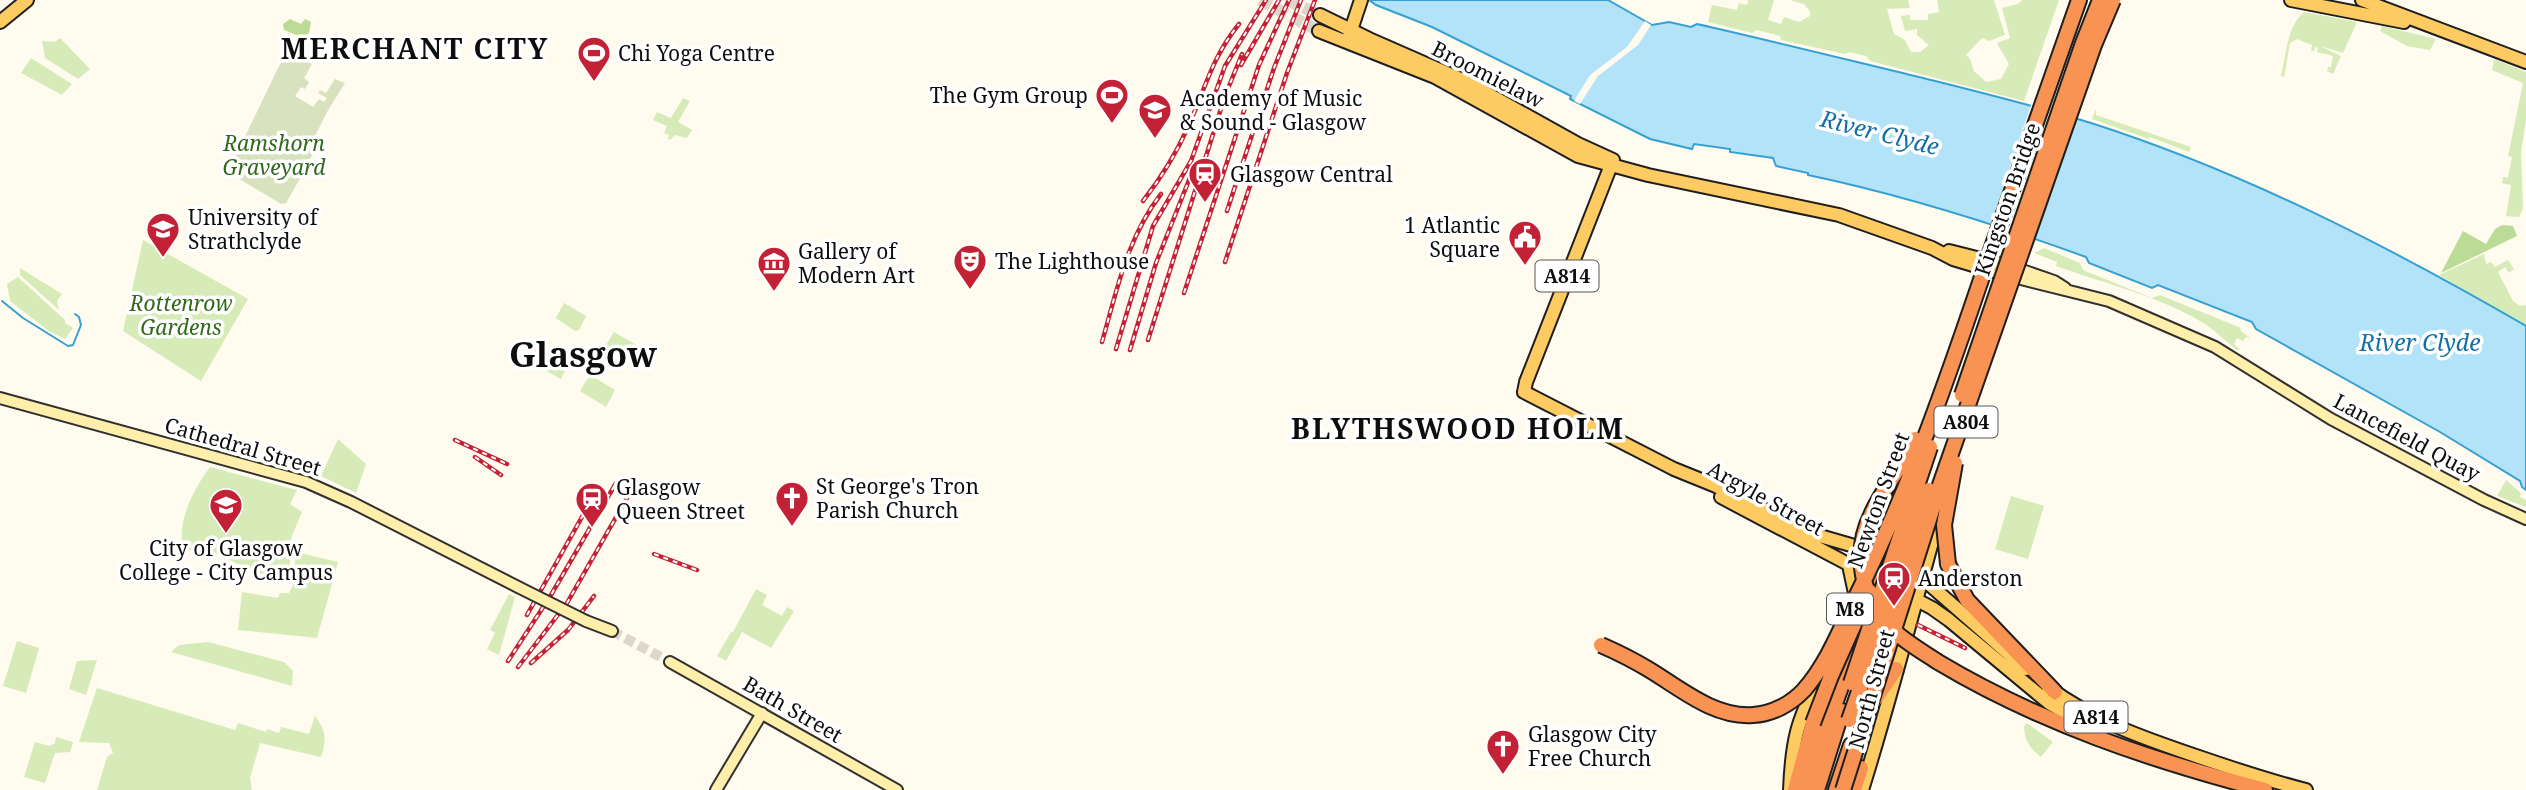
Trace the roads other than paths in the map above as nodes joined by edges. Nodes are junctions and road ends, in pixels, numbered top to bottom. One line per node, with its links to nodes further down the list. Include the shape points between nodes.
1 (27, 0): 9 (main road)
2 (2079, 0): 15 (highway, Kingston Bridge / M8)
3 (2100, 0): 21 (highway, Kingston Bridge / M8, bridge)
4 (2113, 0): 18 (highway, bridge)
5 (2294, 0): 10 (main road)
6 (2362, 0): 10 (main road)
7 (1360, 5): 12 (main road)
8 (1320, 15): 12 (main road, Broomielaw)
9 (0, 22)
10 (2432, 27): 13 (main road)
11 (1319, 30): 12 (main road, Broomielaw)
12 (1349, 36): 14 (main road, Broomielaw, via 1435,77 1571,153)
13 (2526, 62)
14 (1612, 163): 15 (main road, Broomielaw, via 1635,172 1815,208); 22 (main road, Argyle Street / A814, via 1524,392)
15 (1984, 261): 16 (main road, Broomielaw); 17 (highway, M8, bridge); 25 (main road, Newton Street / A804); 49 (highway, bridge, via 1918,432 1866,526 1861,554 1864,583 1881,617 1917,648 2008,701 2115,747)
16 (2015, 273): 23 (street, Lancefield Quay, via 2054,281 2118,304 2232,355 2347,428); 26 (main road, A804, via 1982,366)
17 (1970, 312): 20 (highway, M8, bridge); 31 (highway, M8, bridge, via 1884,538 1821,665 1797,696 1763,714 1731,714 1697,700)
18 (1980, 374): 29 (highway, bridge, via 1940,485); 34 (highway, bridge, via 1945,508 1948,564 1967,600)
19 (0, 398): 30 (street, Cathedral Street, bridge, via 294,478)
20 (1942, 404): 36 (highway, M8, bridge); 41 (highway, bridge, via 1892,539 1813,723)
21 (1956, 412): 36 (highway, M8, bridge); 46 (highway, M8, bridge)
22 (1674, 469): 24 (main road, Argyle Street / A814); 25 (main road, Argyle Street / A814)
23 (2526, 519)
24 (1849, 565): 25 (main road, Argyle Street / A814); 27 (main road)
25 (1878, 566): 26 (main road, Argyle Street / A814); 26 (main road, Argyle Street / A814); 27 (main road, Newton Street / A804); 42 (highway, M8)
26 (1918, 589): 28 (main road, A814); 29 (main road, North Street / A804); 34 (main road, A814)
27 (1856, 598): 40 (main road, Newton Street / A804, via 1800,717)
28 (1949, 620): 29 (main road, via 1927,614); 49 (main road, A814, via 2036,693 2085,725)
29 (1903, 624): 33 (main road, North Street / A804); 46 (highway, M8, bridge); 47 (highway, bridge)
30 (610, 630)
31 (1601, 645)
32 (670, 662): 35 (street, Bath Street)
33 (1896, 669): 45 (highway, via 1860,720); 48 (main road, North Street / A804)
34 (2056, 692): 37 (main road, A814, via 2141,737)
35 (762, 713): 38 (street); 39 (street, Bath Street)
36 (1845, 715): 43 (highway, M8); 44 (highway, M8)
37 (2292, 787): 50 (main road, A814); 51 (main road)
38 (716, 790)
39 (897, 790)
40 (1790, 790)
41 (1795, 790)
42 (1807, 790)
43 (1817, 790)
44 (1827, 790)
45 (1836, 790)
46 (1843, 790)
47 (1854, 790)
48 (1862, 790)
49 (2267, 790)
50 (2306, 790)
51 (2316, 790)

